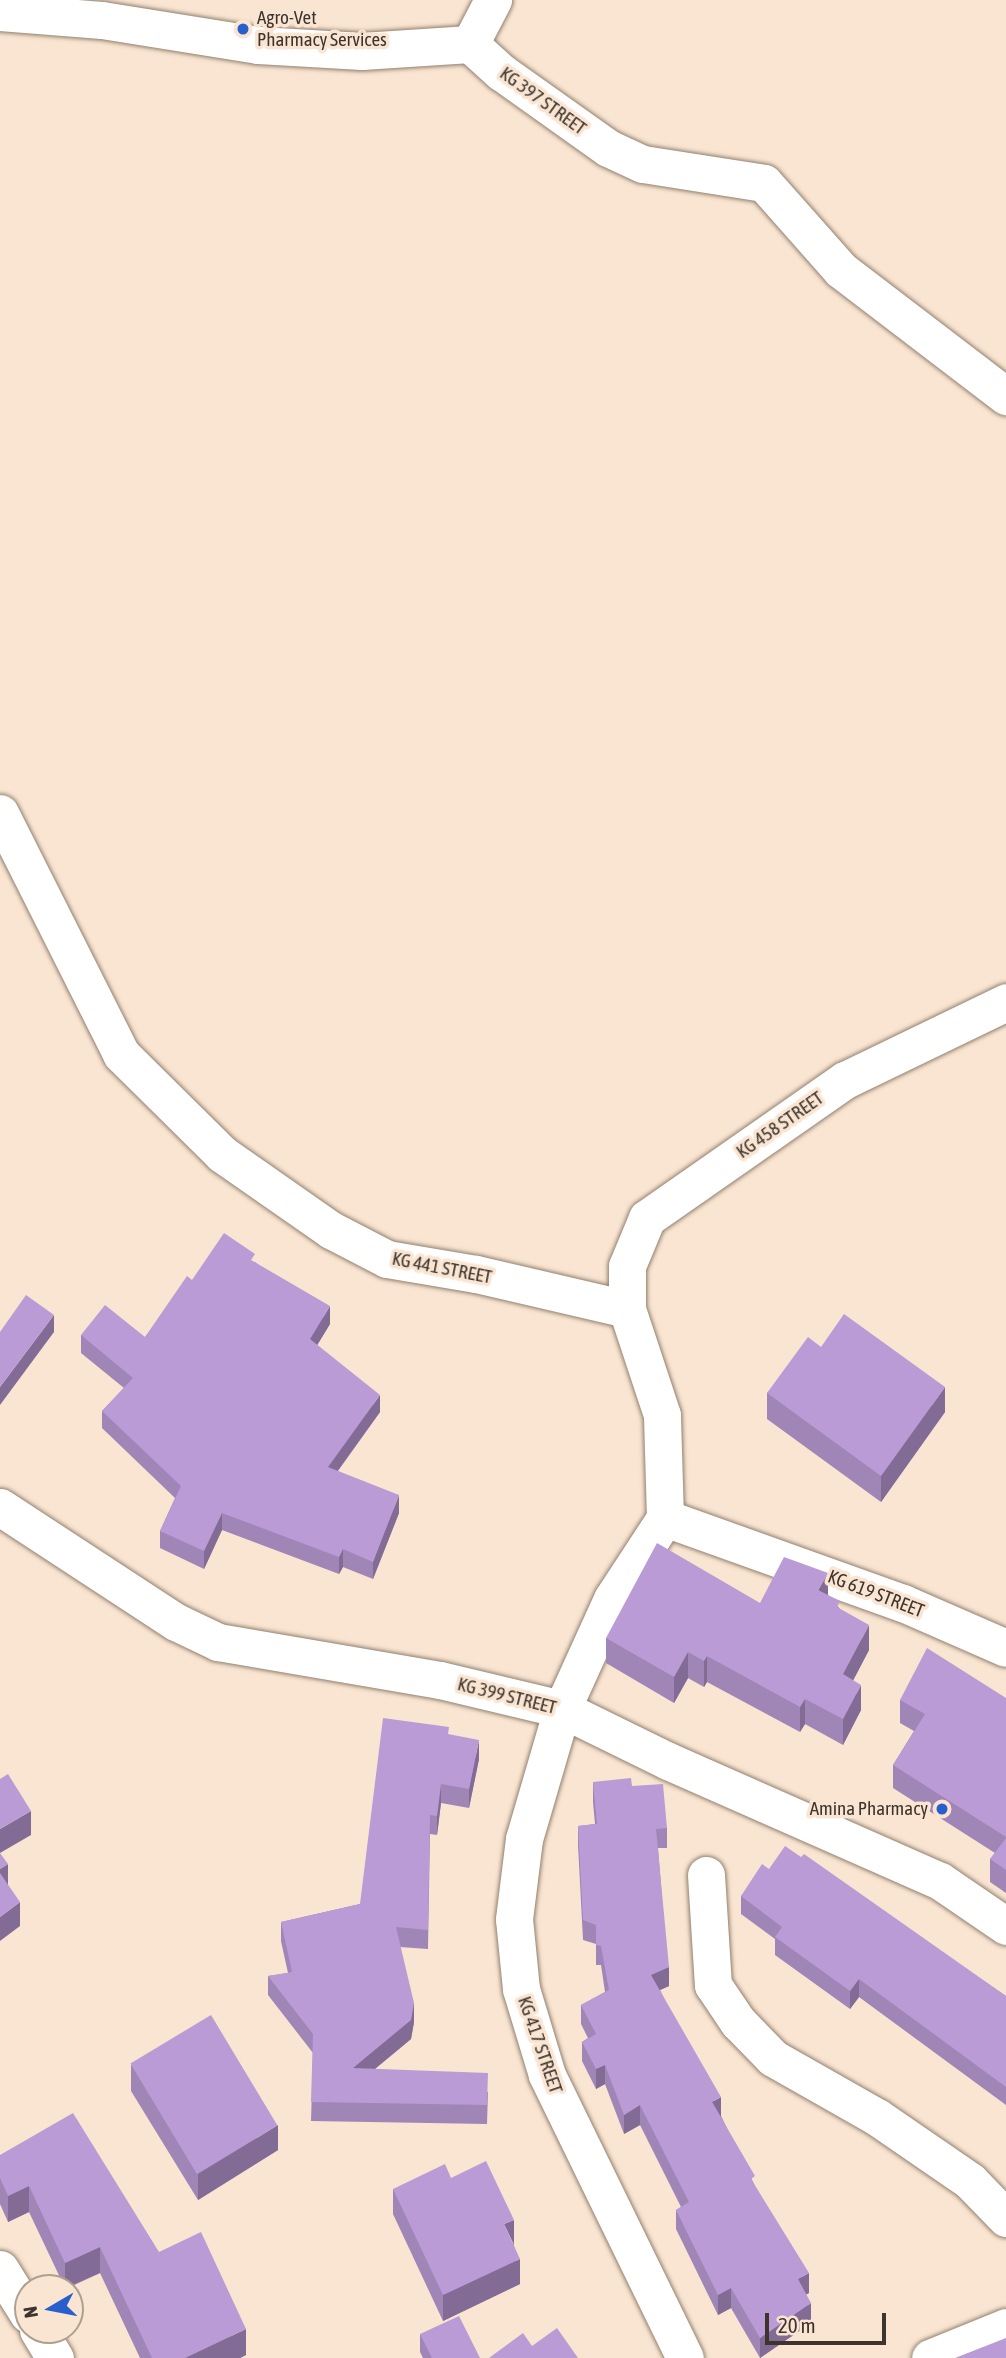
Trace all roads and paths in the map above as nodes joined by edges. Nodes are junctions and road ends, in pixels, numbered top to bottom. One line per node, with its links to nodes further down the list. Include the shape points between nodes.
1 (493, 0): 3 (street)
2 (0, 12): 3 (street, via 102,20 258,45 362,51)
3 (470, 44): 4 (street, KG 397 STREET, via 501,72 608,148 643,164 764,183 841,270)
4 (1006, 396)
5 (0, 813): 7 (street, KG 441 STREET, via 121,1054 222,1154 331,1230 387,1259 476,1274)
6 (1006, 1002): 7 (street, KG 458 STREET, via 845,1080 647,1218 627,1266)
7 (627, 1310): 9 (street, via 662,1415)
8 (0, 1507): 11 (street, KG 399 STREET, via 176,1622 218,1642 440,1680)
9 (665, 1518): 10 (street, KG 619 STREET, via 903,1603); 11 (street, via 612,1599)
10 (1006, 1648)
11 (562, 1709): 13 (street, KG 399 STREET, via 940,1881); 18 (street, KG 417 STREET, via 524,1839 514,1919 521,1989 547,2075)
12 (706, 1875): 14 (street, via 713,1985 738,2022 773,2058 877,2117 970,2181)
13 (1006, 1926)
14 (1006, 2218)
15 (0, 2269): 16 (street)
16 (14, 2292)
17 (1006, 2327): 19 (street)
18 (685, 2358)
19 (930, 2358)

